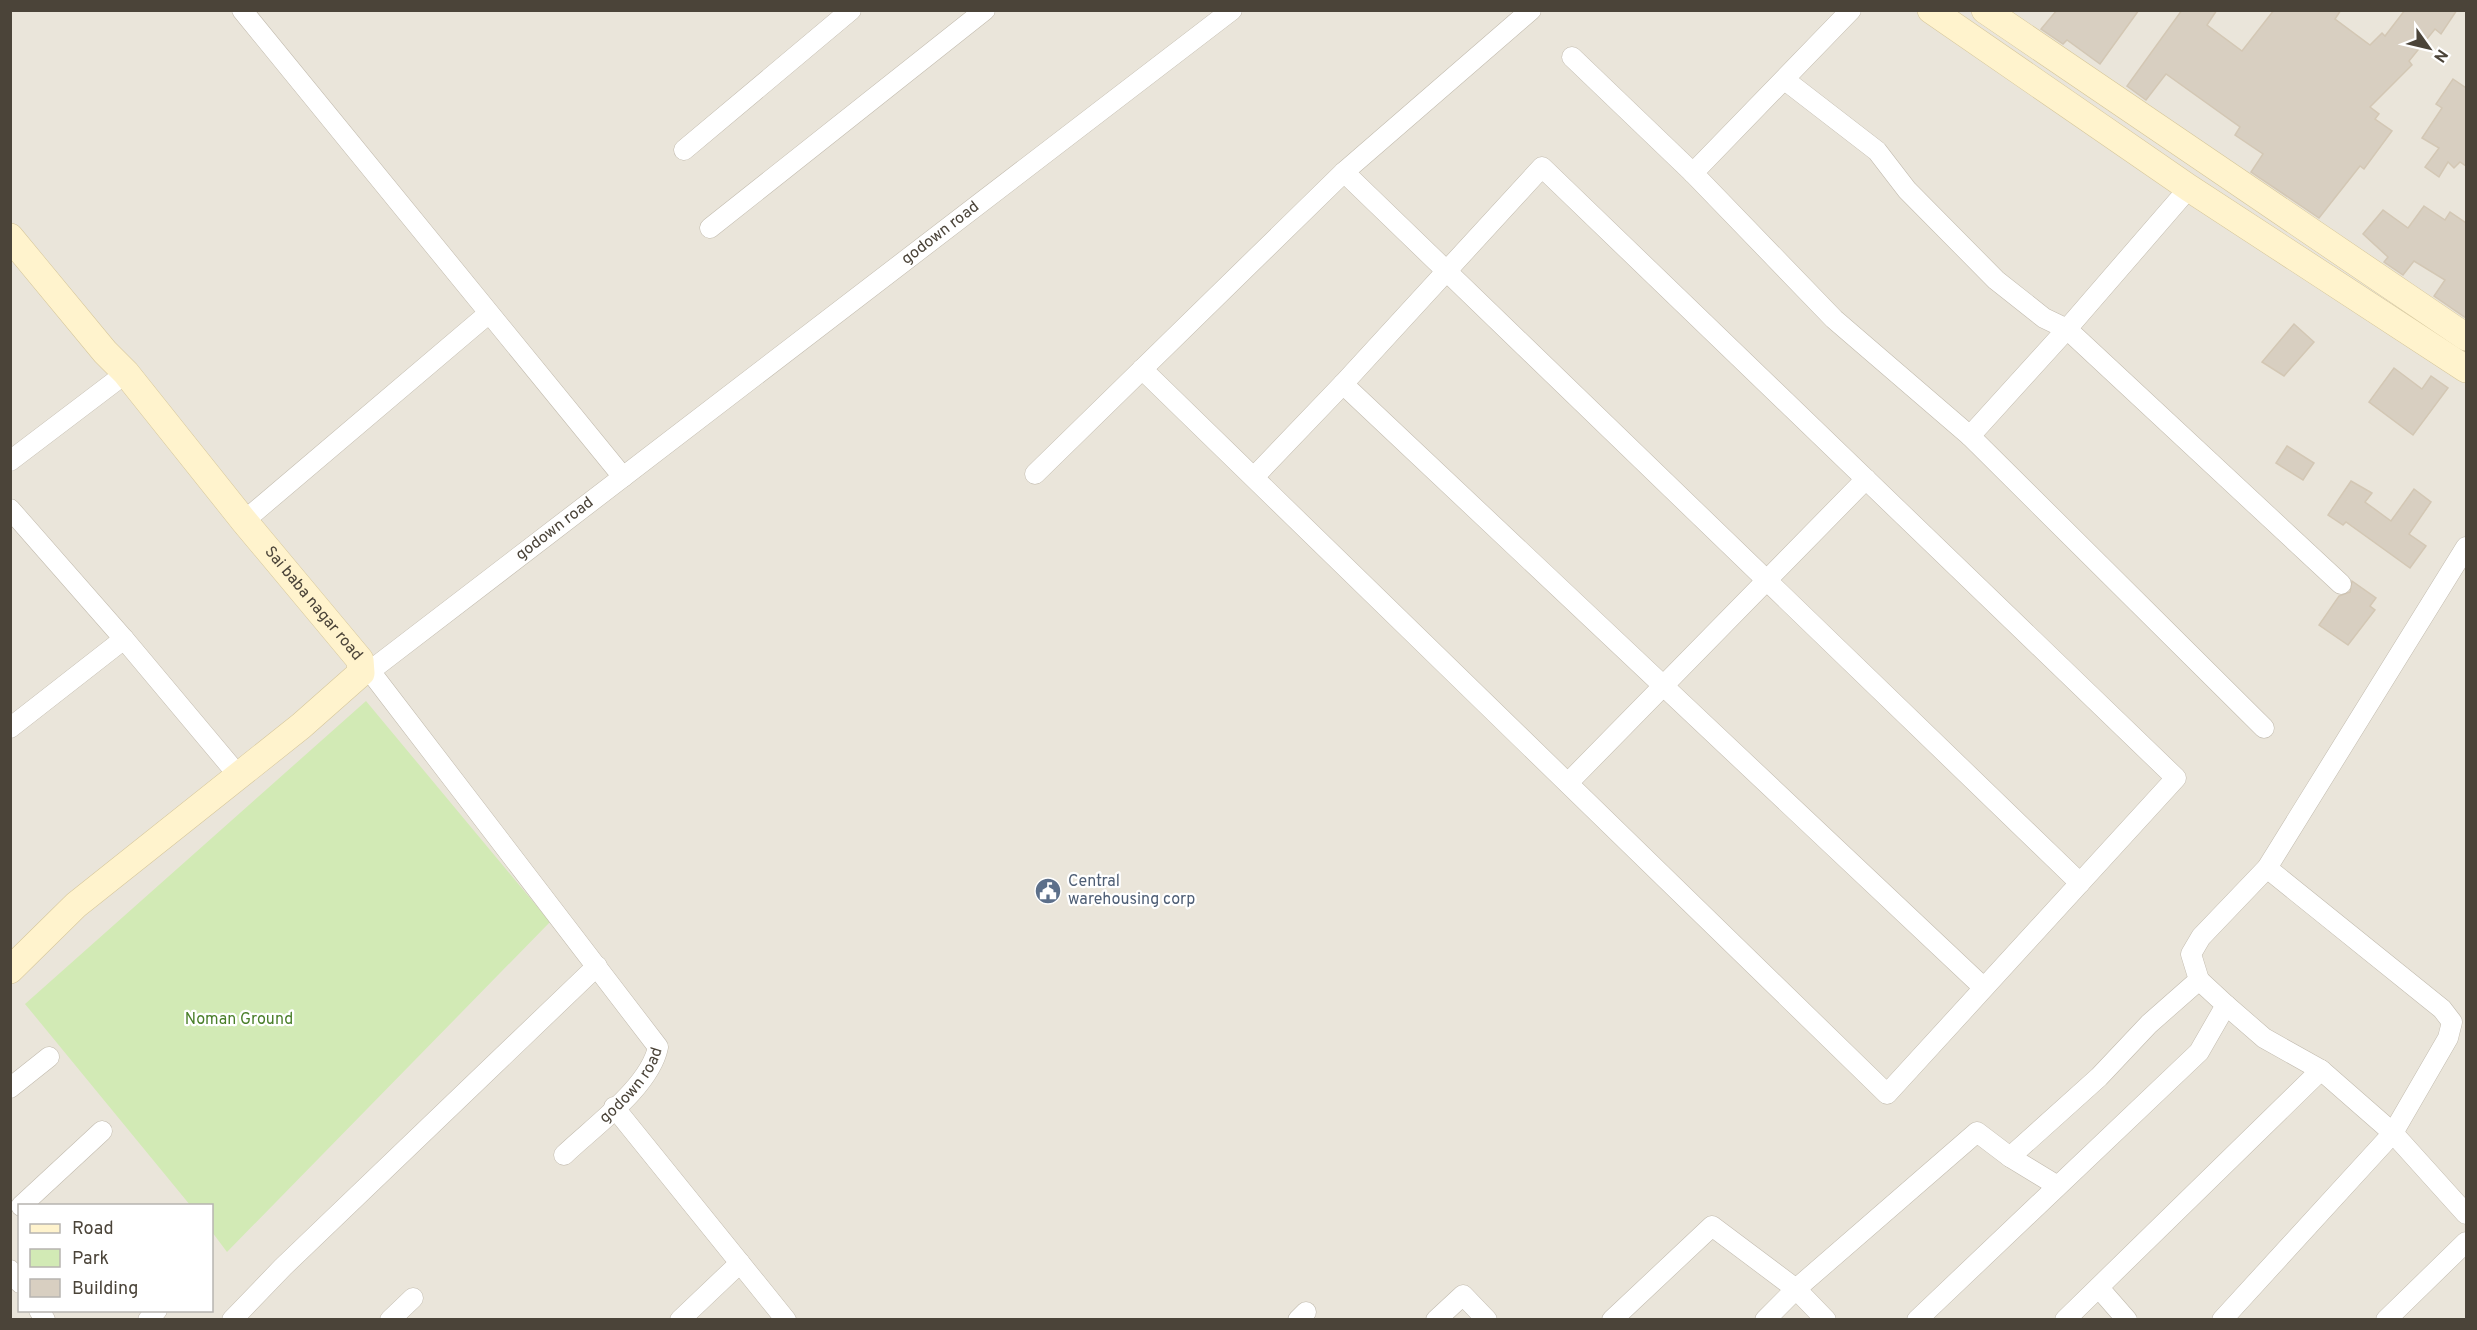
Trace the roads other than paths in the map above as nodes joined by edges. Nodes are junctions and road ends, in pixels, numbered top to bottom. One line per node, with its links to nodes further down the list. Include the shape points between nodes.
1 (242, 10): 18 (street)
2 (850, 10): 11 (street)
3 (985, 10): 15 (street)
4 (1232, 10): 28 (street, godown road)
5 (1531, 10): 12 (street)
6 (1851, 10): 10 (street)
7 (1931, 10): 14 (street)
8 (1985, 10): 20 (street)
9 (1572, 57): 13 (street)
10 (1785, 80): 13 (street); 19 (street, via 1877,151 1907,190 1996,280 2044,318)
11 (684, 150)
12 (1344, 172): 17 (street); 21 (street)
13 (1693, 173): 25 (street, via 1834,319)
14 (2189, 188): 19 (street); 22 (street)
15 (710, 228)
16 (10, 237): 23 (street, Sai baba nagar road)
17 (1447, 271): 24 (street); 30 (street, via 1542,167); 34 (street)
18 (488, 314): 28 (street); 32 (street)
19 (2067, 329): 25 (street); 35 (street)
20 (2466, 337)
21 (1142, 369): 27 (street); 29 (street)
22 (2466, 369)
23 (126, 373): 26 (street); 32 (street, Sai baba nagar road)
24 (1343, 384): 29 (street); 38 (street)
25 (1970, 436): 40 (street)
26 (11, 460)
27 (1035, 474)
28 (623, 477): 37 (street, godown road)
29 (1254, 477): 42 (street)
30 (1866, 479): 34 (street); 44 (street, via 2176,778)
31 (10, 509): 36 (street)
32 (244, 521): 37 (street, Sai baba nagar road, via 360,660)
33 (2466, 547): 43 (street)
34 (1767, 580): 38 (street); 44 (street)
35 (2341, 584)
36 (124, 639): 39 (street); 41 (street)
37 (365, 672): 41 (street, Sai baba nagar road); 45 (street, godown road)
38 (1663, 686): 42 (street); 48 (street)
39 (10, 728)
40 (2264, 728)
41 (238, 774): 46 (street, Sai baba nagar road, via 76,904)
42 (1568, 783): 48 (street, via 1887,1094)
43 (2267, 867): 47 (street, via 2201,937 2191,954); 55 (street, via 2442,1009 2452,1022 2448,1038)
44 (2080, 883): 48 (street)
45 (597, 966): 53 (street, godown road, via 658,1047 655,1062 644,1079); 66 (street)
46 (10, 970)
47 (2199, 980): 49 (street); 57 (street)
48 (1984, 988)
49 (2226, 1005): 51 (street, via 2264,1038); 58 (street, via 2199,1052)
50 (49, 1057): 52 (street)
51 (2321, 1070): 55 (street); 63 (street)
52 (10, 1088)
53 (614, 1107): 56 (street, godown road); 62 (street)
54 (102, 1131): 59 (street)
55 (2393, 1133): 60 (street); 78 (street)
56 (564, 1155)
57 (2010, 1157): 58 (street); 64 (street, via 1977,1131)
58 (2056, 1185): 75 (street)
59 (22, 1204)
60 (2466, 1214)
61 (2466, 1242): 79 (street)
62 (740, 1263): 68 (street); 69 (street)
63 (2099, 1288): 76 (street); 77 (street)
64 (1796, 1289): 72 (street, via 1712,1226); 73 (street); 74 (street)
65 (413, 1298): 67 (street)
66 (232, 1320)
67 (390, 1320)
68 (680, 1320)
69 (786, 1320)
70 (1436, 1320): 71 (street, via 1463,1294)
71 (1487, 1320)
72 (1612, 1320)
73 (1765, 1320)
74 (1826, 1320)
75 (1917, 1320)
76 (2065, 1320)
77 (2127, 1320)
78 (2222, 1320)
79 (2386, 1320)

